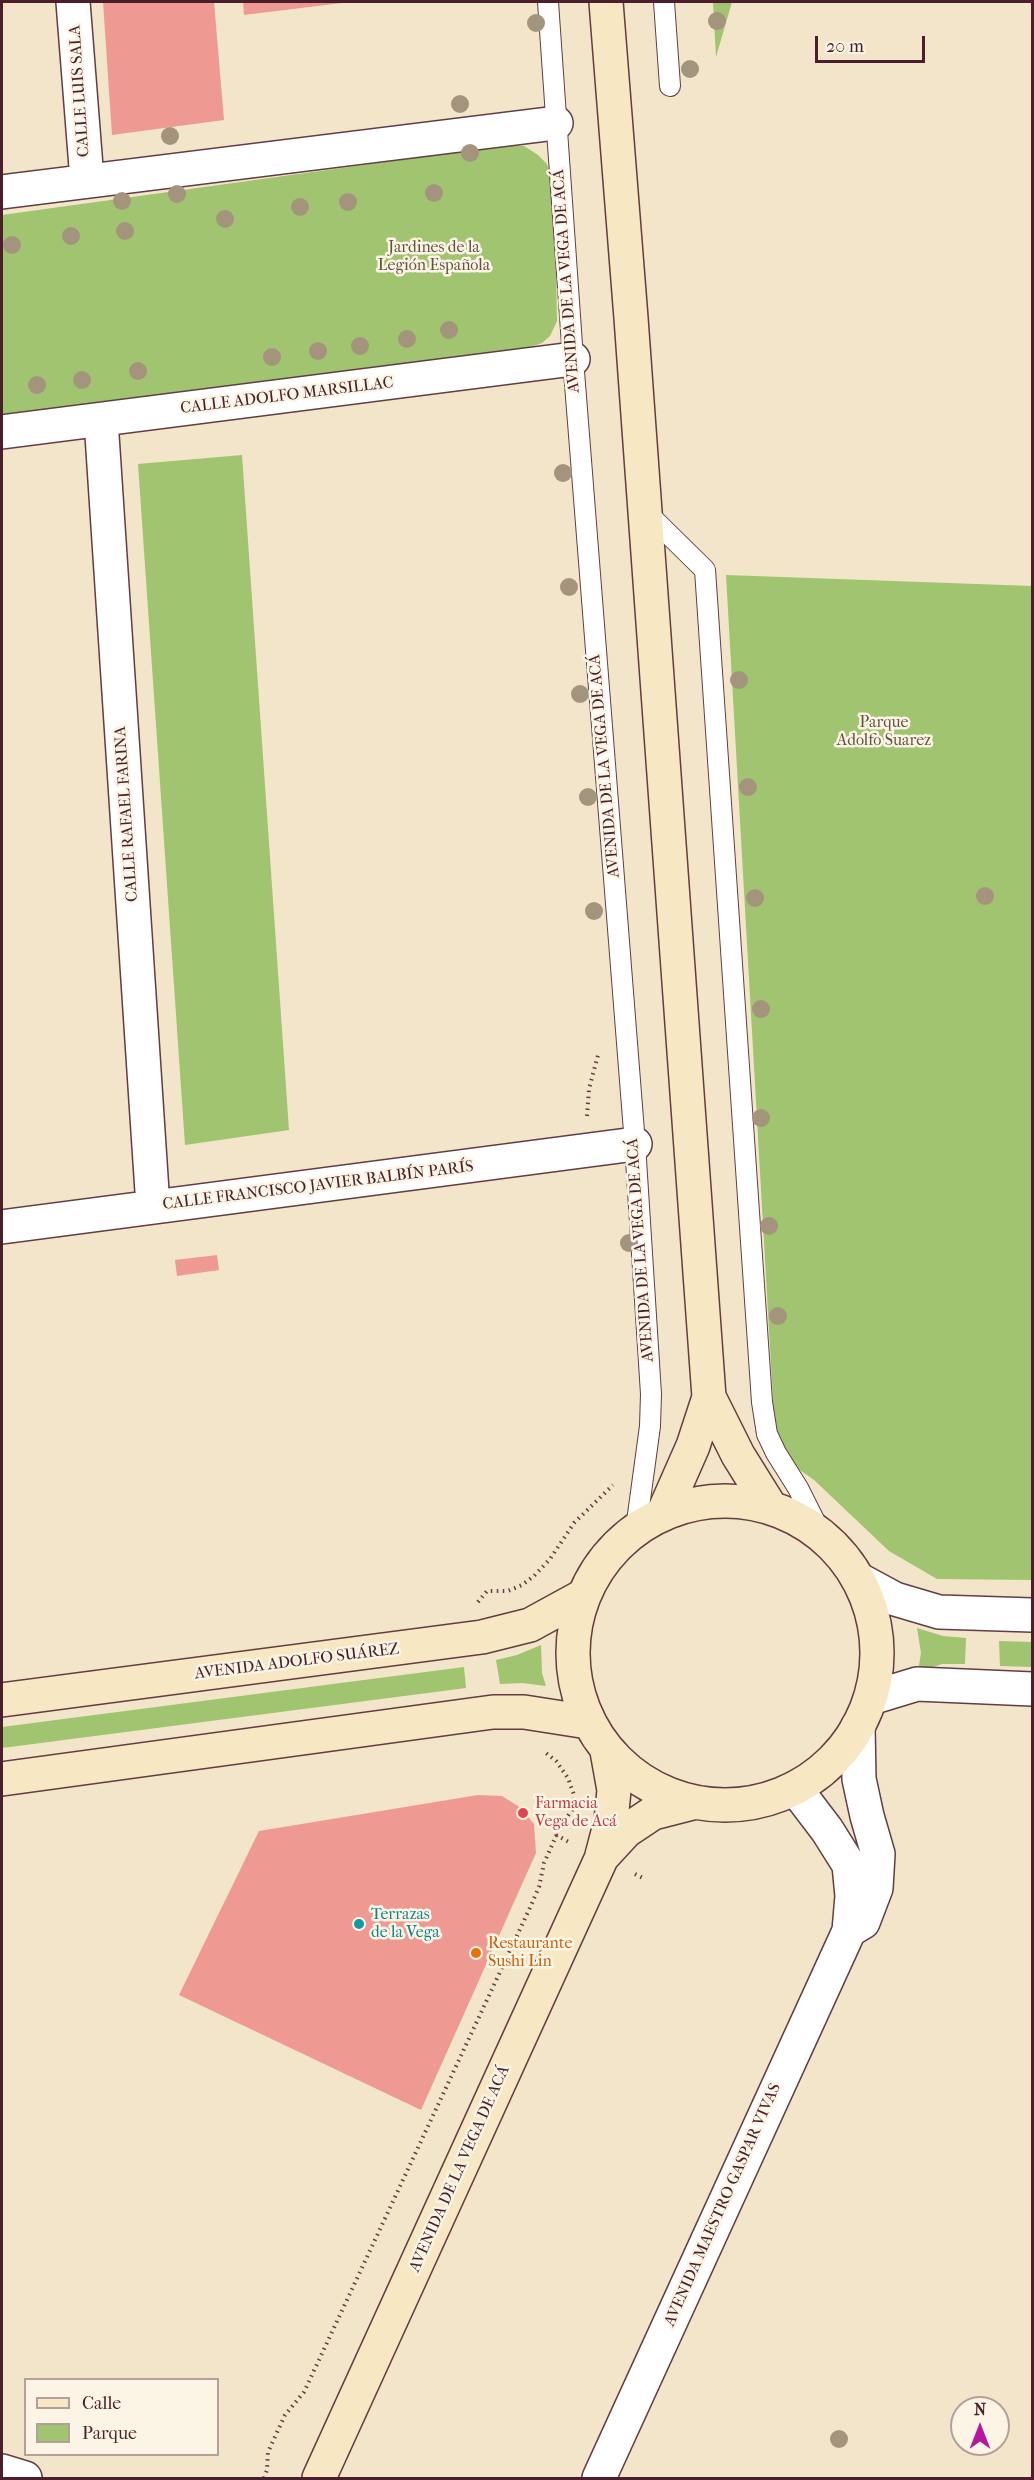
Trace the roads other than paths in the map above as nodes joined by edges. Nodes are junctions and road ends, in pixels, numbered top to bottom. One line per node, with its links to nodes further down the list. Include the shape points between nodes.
1 (73, 2): 7 (street, CALLE LUIS SALA)
2 (548, 2): 6 (lane, AVENIDA DE LA VEGA DE ACÁ)
3 (606, 2): 12 (main road)
4 (664, 2): 5 (lane)
5 (670, 86)
6 (556, 123): 7 (street); 9 (lane, AVENIDA DE LA VEGA DE ACÁ)
7 (87, 180): 8 (street)
8 (2, 192)
9 (573, 359): 10 (street, CALLE ADOLFO MARSILLAC); 13 (lane, AVENIDA DE LA VEGA DE ACÁ)
10 (101, 420): 11 (street, CALLE ADOLFO MARSILLAC); 14 (street, CALLE RAFAEL FARINA)
11 (2, 432)
12 (645, 511): 16 (main road); 19 (lane, via 705,570 762,1402 767,1434)
13 (635, 1144): 14 (street, CALLE FRANCISCO JAVIER BALBÍN PARÍS); 18 (lane, AVENIDA DE LA VEGA DE ACÁ, via 651,1394)
14 (153, 1207): 15 (street, CALLE FRANCISCO JAVIER BALBÍN PARÍS)
15 (2, 1227)
16 (709, 1397): 17 (main road); 18 (main road, via 693,1446)
17 (771, 1508): 18 (main road, via 716,1501 689,1505); 19 (main road)
18 (649, 1522): 21 (main road, via 614,1548)
19 (822, 1536): 20 (main road, via 849,1563)
20 (858, 1579): 22 (street, via 895,1599 939,1612); 25 (main road, via 877,1638 877,1668)
21 (583, 1596): 24 (main road, AVENIDA ADOLFO SUÁREZ, via 530,1625 482,1637); 26 (main road, via 572,1646 578,1698)
22 (1032, 1615)
23 (1032, 1689): 25 (street, via 918,1684)
24 (2, 1700)
25 (864, 1712): 29 (main road, via 831,1762); 32 (street, AVENIDA MAESTRO GASPAR VIVAS, via 859,1779 878,1854 876,1888 863,1922)
26 (588, 1722): 27 (main road); 28 (main road, via 524,1712 493,1712)
27 (607, 1751): 30 (main road, via 647,1784); 31 (main road, AVENIDA DE LA VEGA DE ACÁ, via 614,1790)
28 (2, 1779)
29 (795, 1788): 30 (main road, via 746,1803); 32 (street, AVENIDA MAESTRO GASPAR VIVAS, via 849,1865)
30 (696, 1802): 31 (main road, AVENIDA DE LA VEGA DE ACÁ, via 653,1814 626,1830)
31 (601, 1858): 35 (main road, AVENIDA DE LA VEGA DE ACÁ)
32 (849, 1931): 36 (street, AVENIDA MAESTRO GASPAR VIVAS)
33 (2, 2471): 34 (street)
34 (25, 2478)
35 (319, 2478)
36 (598, 2478)

